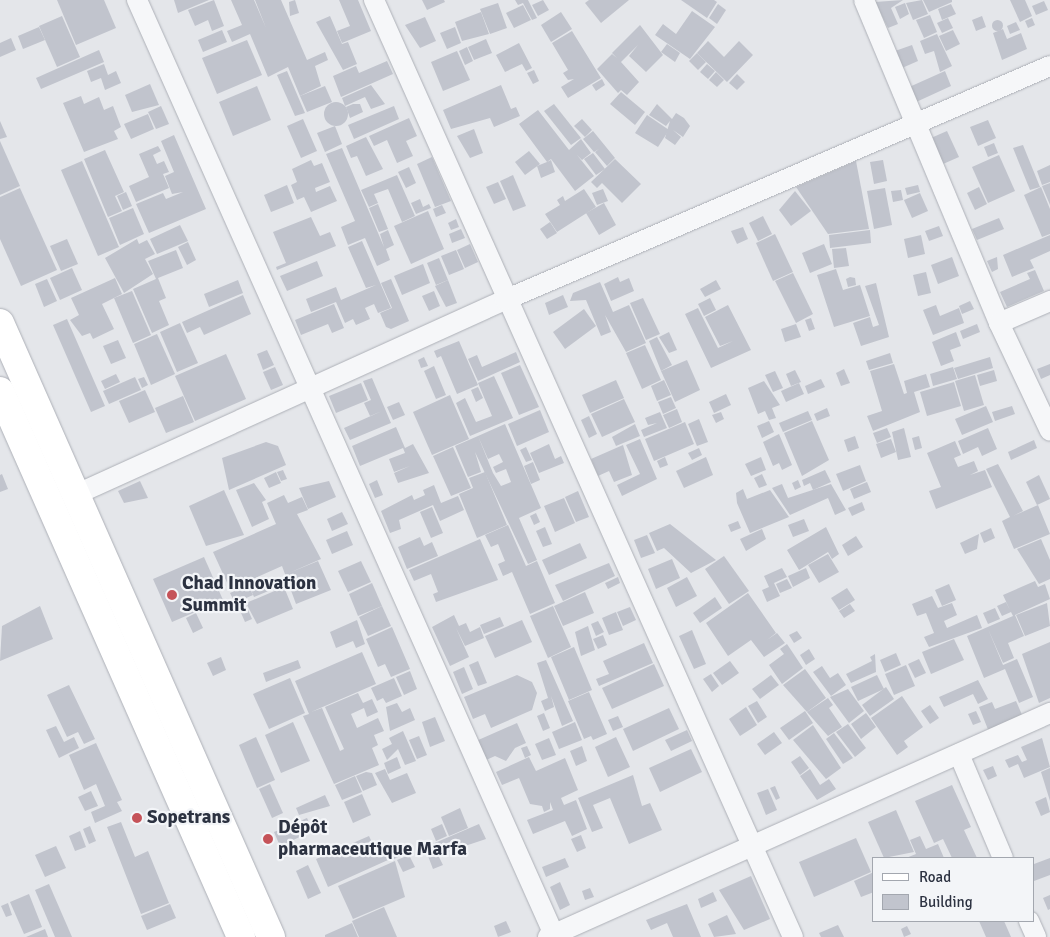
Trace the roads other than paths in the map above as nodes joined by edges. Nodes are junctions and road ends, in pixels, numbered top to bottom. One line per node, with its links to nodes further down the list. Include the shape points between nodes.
1 (137, 0): 10 (street)
2 (374, 0): 6 (street)
3 (864, 0): 5 (street)
4 (1050, 66): 5 (street)
5 (915, 122): 6 (street); 8 (street)
6 (505, 300): 10 (street); 16 (street)
7 (1050, 301): 8 (street)
8 (999, 323): 12 (street)
9 (0, 324): 13 (main road)
10 (306, 388): 13 (street); 19 (street)
11 (0, 392): 20 (main road)
12 (1050, 431)
13 (77, 494): 21 (main road)
14 (1050, 713): 15 (street)
15 (959, 754): 16 (street); 17 (street)
16 (752, 846): 19 (street); 22 (street)
17 (1002, 857)
18 (1028, 922): 23 (street)
19 (553, 936)
20 (241, 937)
21 (272, 937)
22 (793, 937)
23 (1036, 937)

